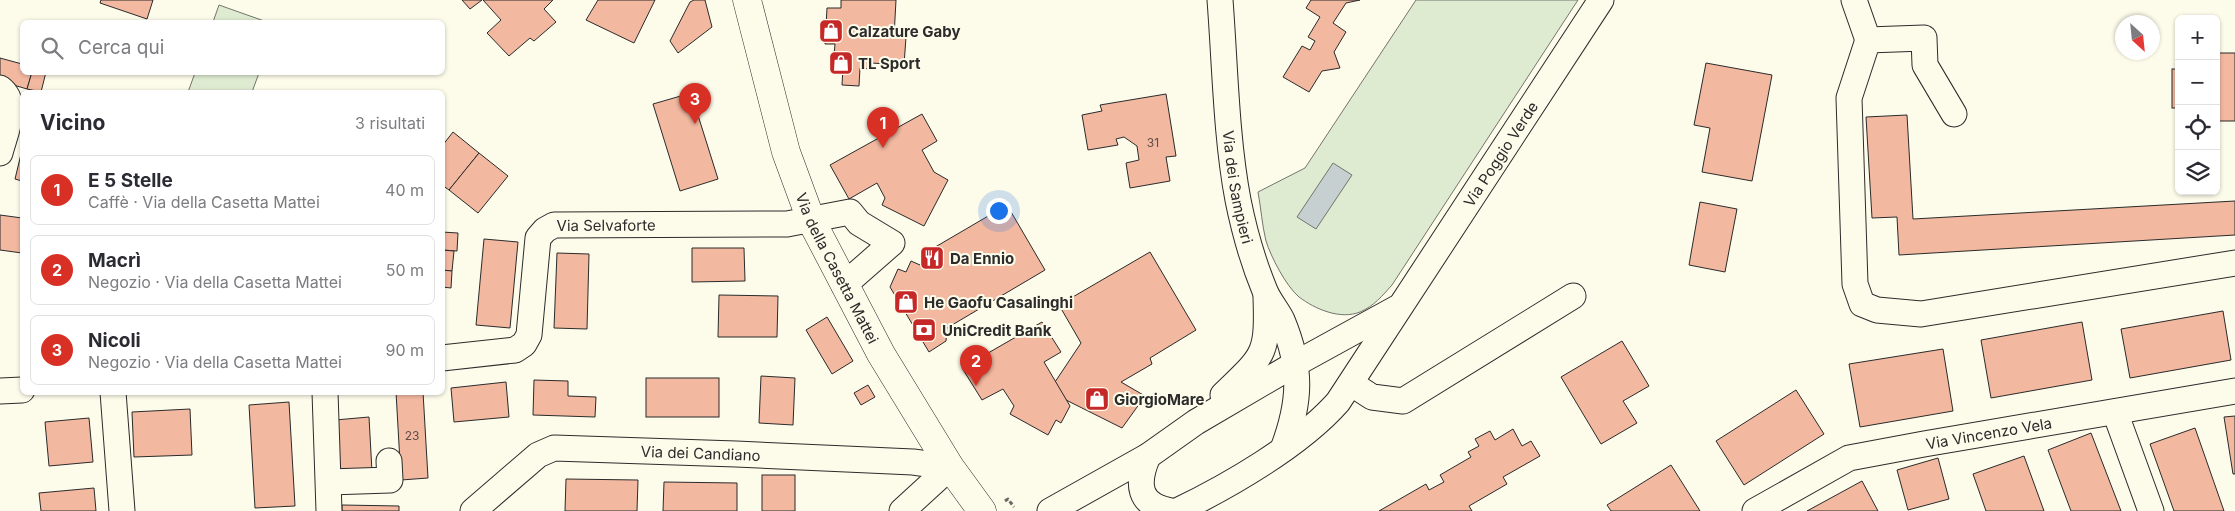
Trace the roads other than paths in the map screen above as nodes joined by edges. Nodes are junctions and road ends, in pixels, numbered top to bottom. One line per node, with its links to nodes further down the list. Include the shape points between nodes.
1 (748, 0): 9 (main road, Via della Casetta Mattei, via 786,152)
2 (1220, 0): 12 (street, Via dei Sampieri, via 1235,183)
3 (1600, 0): 14 (street, Via Poggio Verde)
4 (1854, 0): 5 (street)
5 (1868, 40): 7 (street, via 1924,38 1925,65); 10 (street, via 1849,98 1855,284 1862,304 1877,310 1921,314)
6 (0, 88): 8 (street, via 7,93 11,105)
7 (1954, 114)
8 (0, 153)
9 (810, 220): 11 (main road, Via della Casetta Mattei); 11 (street, Via Selvaforte, via 850,212 859,223 892,243); 15 (street, Via Selvaforte, via 786,224 563,224 549,227 538,238 529,335 524,344 515,350)
10 (2235, 263)
11 (844, 285): 28 (main road, Via della Casetta Mattei, via 881,354)
12 (1265, 292): 16 (street, Via dei Sampieri, via 1282,320); 24 (street, via 1267,335 1261,354)
13 (1573, 296): 17 (street, via 1403,400 1372,397)
14 (1399, 307): 16 (street, Via Poggio Verde); 17 (street, Via Poggio Verde)
15 (445, 358)
16 (1295, 364): 24 (street, Via Poggio Verde); 25 (street, via 1296,409)
17 (1352, 384): 25 (street, Via Poggio Verde, via 1319,422)
18 (20, 390): 20 (street)
19 (2235, 391): 23 (street, Via Vincenzo Vela)
20 (0, 392)
21 (113, 395): 31 (street)
22 (325, 395): 29 (street)
23 (2115, 412): 38 (street, Via Vincenzo Vela, via 1849,458); 39 (street)
24 (1196, 422): 26 (street, Via Poggio Verde)
25 (1283, 449): 37 (street, Via Poggio Verde)
26 (1148, 456): 35 (street, Via Poggio Verde); 36 (street, via 1142,472 1142,491 1151,504)
27 (389, 460): 29 (street, via 390,480)
28 (950, 467): 30 (main road, Via della Casetta Mattei); 33 (street, Via dei Candiano, via 913,462 554,448 538,455); 34 (street)
29 (329, 482): 32 (street)
30 (993, 506)
31 (122, 511)
32 (329, 511)
33 (473, 511)
34 (902, 511)
35 (1050, 511)
36 (1171, 511)
37 (1176, 511)
38 (1755, 511)
39 (2151, 511)

